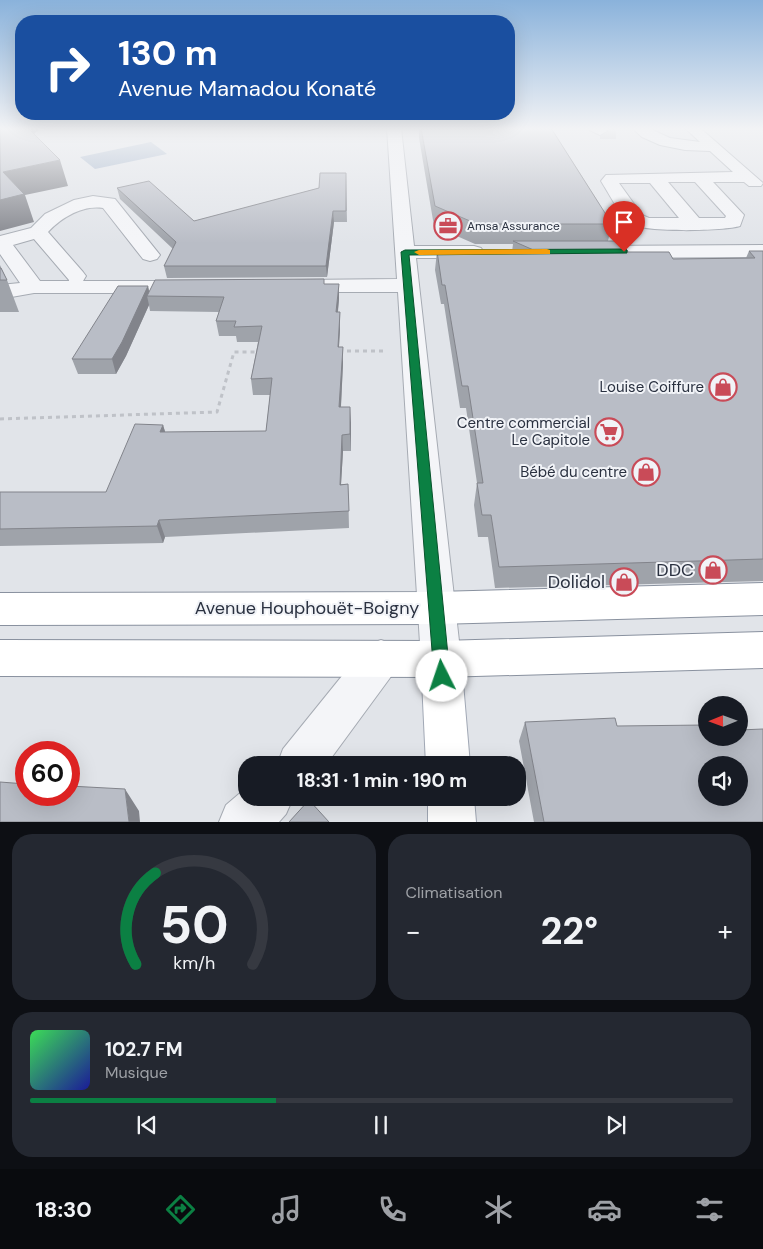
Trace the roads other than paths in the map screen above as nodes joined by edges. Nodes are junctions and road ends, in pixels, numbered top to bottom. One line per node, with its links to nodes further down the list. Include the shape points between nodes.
1 (397, 166): 11 (street)
2 (737, 166): 3 (street)
3 (749, 177): 5 (street); 6 (street)
4 (655, 178): 5 (street); 7 (street); 7 (street, via 612,178 609,181 636,220 657,225)
5 (699, 178): 7 (street, via 735,215 734,222 728,224)
6 (763, 190)
7 (695, 224)
8 (38, 232): 9 (street); 14 (street, via 63,211 80,204 103,201 110,203); 15 (street)
9 (1, 242): 19 (street)
10 (763, 251): 13 (street)
11 (405, 252): 12 (street); 16 (street)
12 (495, 252)
13 (574, 252)
14 (150, 255)
15 (76, 276)
16 (408, 285): 18 (street); 22 (street)
17 (211, 286): 19 (street)
18 (280, 286)
19 (34, 287): 20 (street)
20 (0, 292)
21 (763, 599): 22 (main road, Avenue Houphouët-Boigny)
22 (436, 608): 23 (main road, Avenue Houphouët-Boigny); 27 (street)
23 (0, 609)
24 (763, 650): 27 (main road)
25 (0, 658): 26 (main road)
26 (381, 658): 27 (main road); 28 (street)
27 (441, 659): 29 (main road)
28 (306, 756)
29 (447, 756)
30 (261, 806): 32 (street)
31 (451, 806): 33 (main road)
32 (243, 822)
33 (452, 822)

